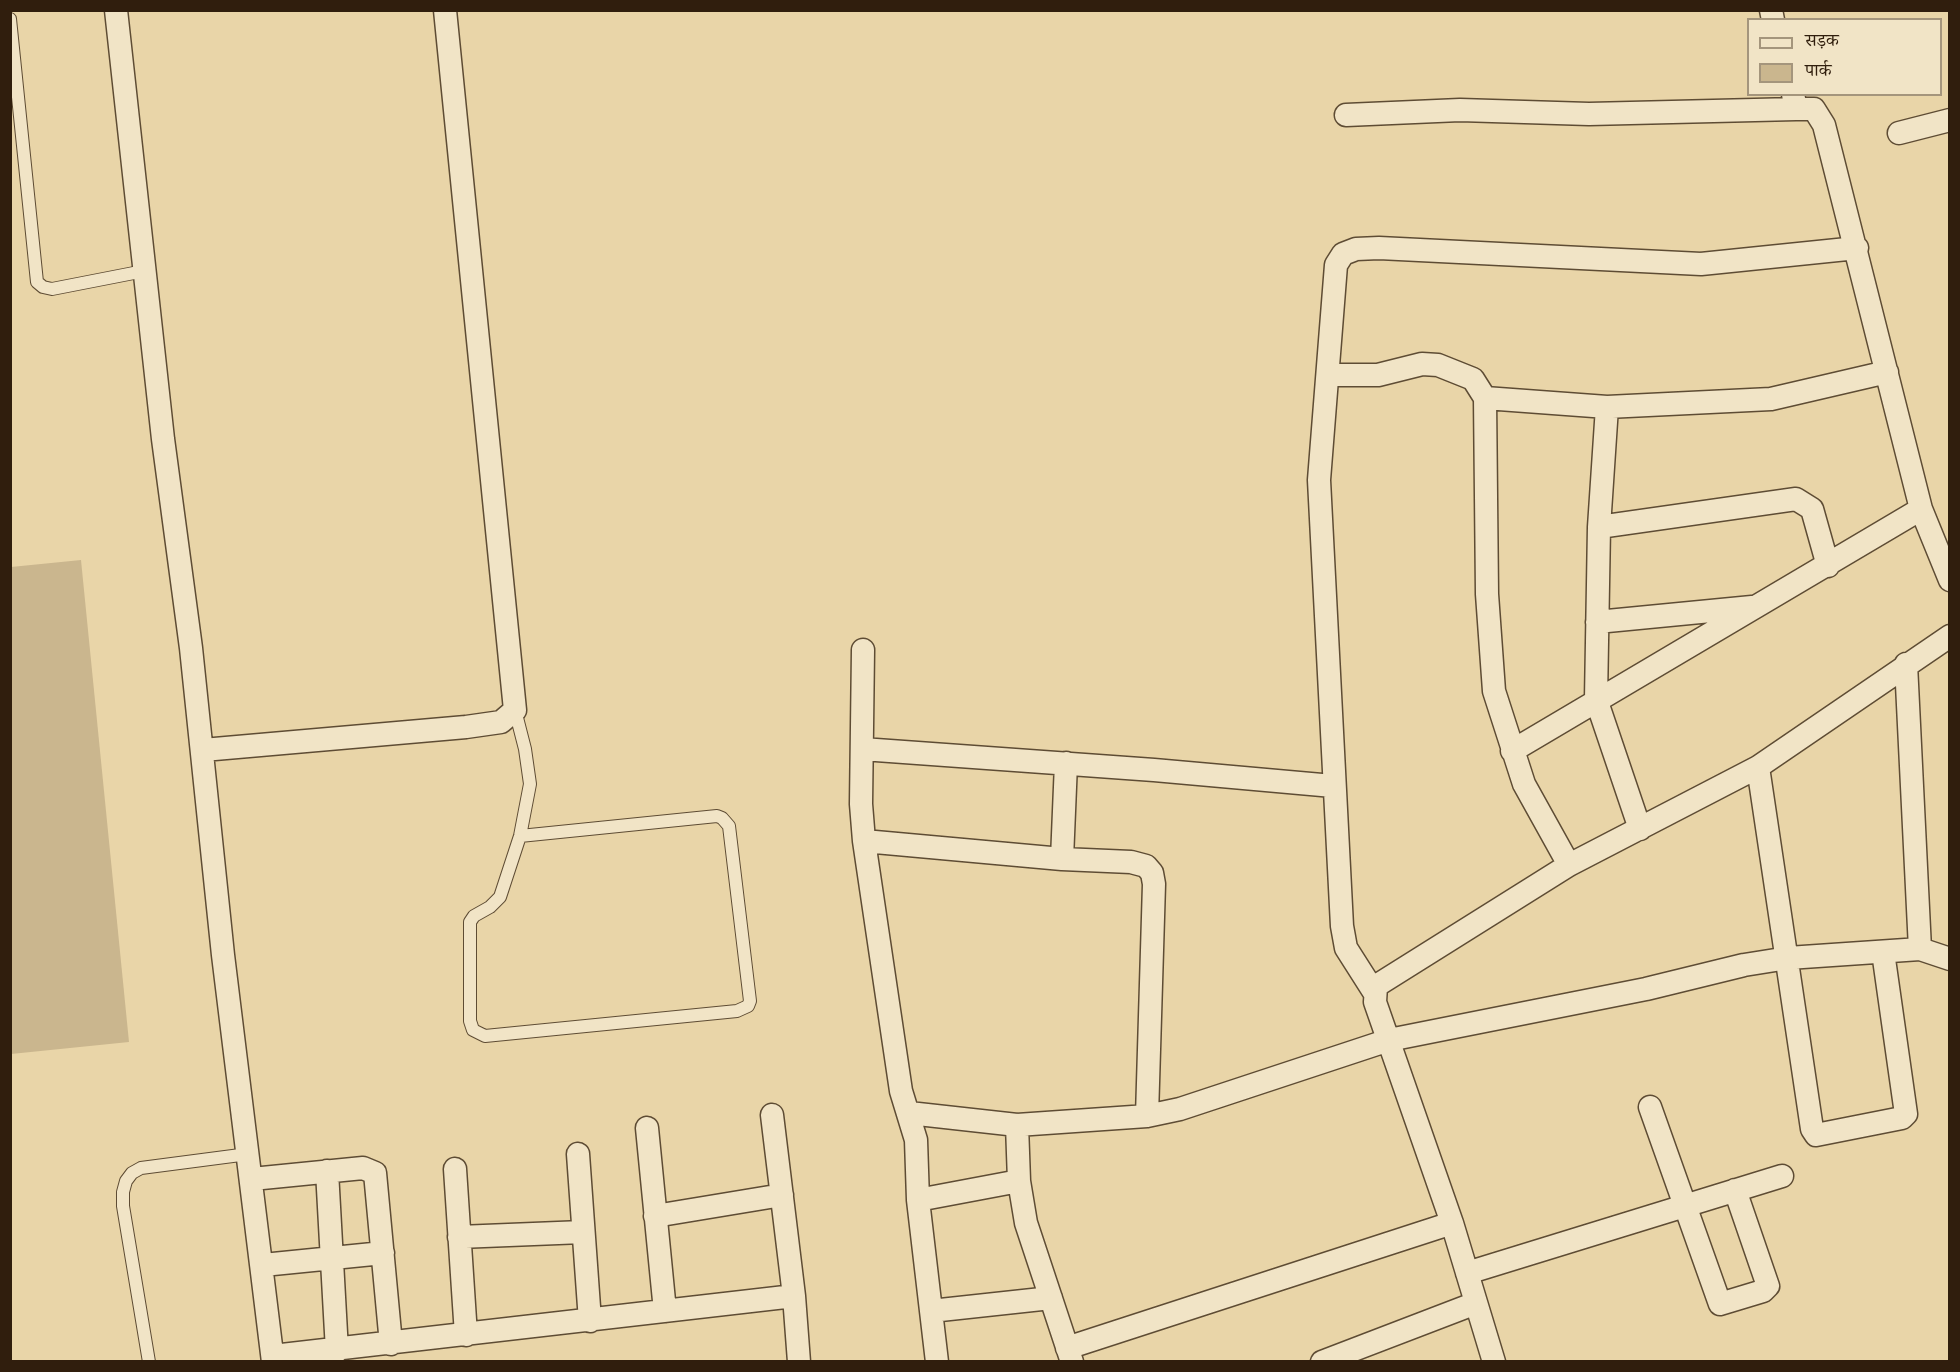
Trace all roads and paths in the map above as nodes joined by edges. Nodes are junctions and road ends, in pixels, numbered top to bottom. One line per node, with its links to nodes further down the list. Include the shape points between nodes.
1 (116, 10): 9 (street)
2 (445, 10): 24 (street)
3 (10, 19): 9 (lane, via 37,282 52,289)
4 (1795, 102): 5 (street, via 1589,114 1460,110); 8 (street, via 1814,109 1824,125)
5 (1346, 115)
6 (1950, 120): 7 (street)
7 (1899, 133)
8 (1857, 249): 10 (street); 11 (street, via 1701,264 1356,249 1343,254 1336,265)
9 (144, 271): 26 (street)
10 (1887, 372): 13 (street, via 1771,399); 14 (street)
11 (1328, 375): 12 (street, via 1378,375 1422,364 1438,365 1473,379); 30 (street, via 1319,480)
12 (1485, 398): 13 (street); 27 (street, via 1487,604 1494,691)
13 (1607, 407): 15 (street)
14 (1922, 509): 16 (street); 17 (street)
15 (1599, 527): 16 (street, via 1796,499 1812,509); 19 (street)
16 (1828, 566): 18 (street)
17 (1950, 580)
18 (1759, 606): 19 (street); 23 (street)
19 (1598, 622): 23 (street)
20 (1950, 636): 22 (street)
21 (863, 650): 25 (street)
22 (1906, 664): 29 (street); 36 (street)
23 (1596, 699): 27 (street); 31 (street)
24 (514, 710): 26 (street, via 501,722 466,727); 32 (lane, via 530,778)
25 (862, 749): 28 (street); 33 (street)
26 (202, 750): 48 (street)
27 (1512, 751): 35 (street, via 1524,784)
28 (1066, 764): 30 (street); 34 (street)
29 (1758, 767): 31 (street); 38 (street)
30 (1333, 786): 40 (street, via 1346,948)
31 (1640, 829): 35 (street)
32 (520, 836): 32 (lane, via 500,897 470,922 470,1021 478,1034 737,1011 748,1006 729,826 722,818)
33 (864, 841): 34 (street); 43 (street, via 901,1091)
34 (1062, 859): 45 (street, via 1131,862 1152,873)
35 (1569, 865): 40 (street, via 1380,983)
36 (1920, 949): 37 (street); 39 (street)
37 (1882, 951): 38 (street); 38 (street, via 1906,1114 1820,1136 1812,1129)
38 (1788, 958): 41 (street)
39 (1950, 959)
40 (1374, 992): 41 (street)
41 (1389, 1040): 45 (street, via 1180,1109); 60 (street)
42 (1650, 1107): 58 (street)
43 (909, 1113): 46 (street); 57 (street, via 916,1140)
44 (772, 1114): 56 (street)
45 (1147, 1116): 46 (street)
46 (1017, 1125): 54 (street)
47 (647, 1128): 59 (street)
48 (248, 1154): 53 (street); 78 (lane, via 141,1168 126,1181 123,1206)
49 (578, 1154): 61 (street)
50 (455, 1169): 62 (street)
51 (327, 1171): 53 (street); 63 (street, via 363,1168 375,1173); 64 (street)
52 (1782, 1176): 55 (street)
53 (252, 1179): 65 (street)
54 (1019, 1180): 57 (street); 68 (street, via 1026,1223)
55 (1735, 1190): 58 (street); 58 (street, via 1768,1286 1724,1304 1716,1299)
56 (782, 1195): 59 (street); 67 (street)
57 (918, 1200): 71 (street)
58 (1684, 1206): 66 (street)
59 (655, 1216): 70 (street)
60 (1452, 1223): 66 (street); 76 (street)
61 (583, 1232): 62 (street); 72 (street)
62 (459, 1237): 73 (street)
63 (383, 1253): 64 (street); 74 (street)
64 (331, 1260): 65 (street); 75 (street)
65 (263, 1265): 77 (street)
66 (1467, 1273): 69 (street)
67 (794, 1296): 70 (street); 79 (street)
68 (1051, 1298): 71 (street); 76 (street)
69 (1476, 1303): 81 (street); 82 (street)
70 (664, 1311): 72 (street)
71 (931, 1311): 80 (street)
72 (590, 1321): 73 (street)
73 (466, 1335): 74 (street)
74 (391, 1344): 75 (street)
75 (337, 1351): 77 (street)
76 (1069, 1355)
77 (273, 1359)
78 (149, 1362)
79 (799, 1362)
80 (937, 1362)
81 (1322, 1362)
82 (1494, 1362)

